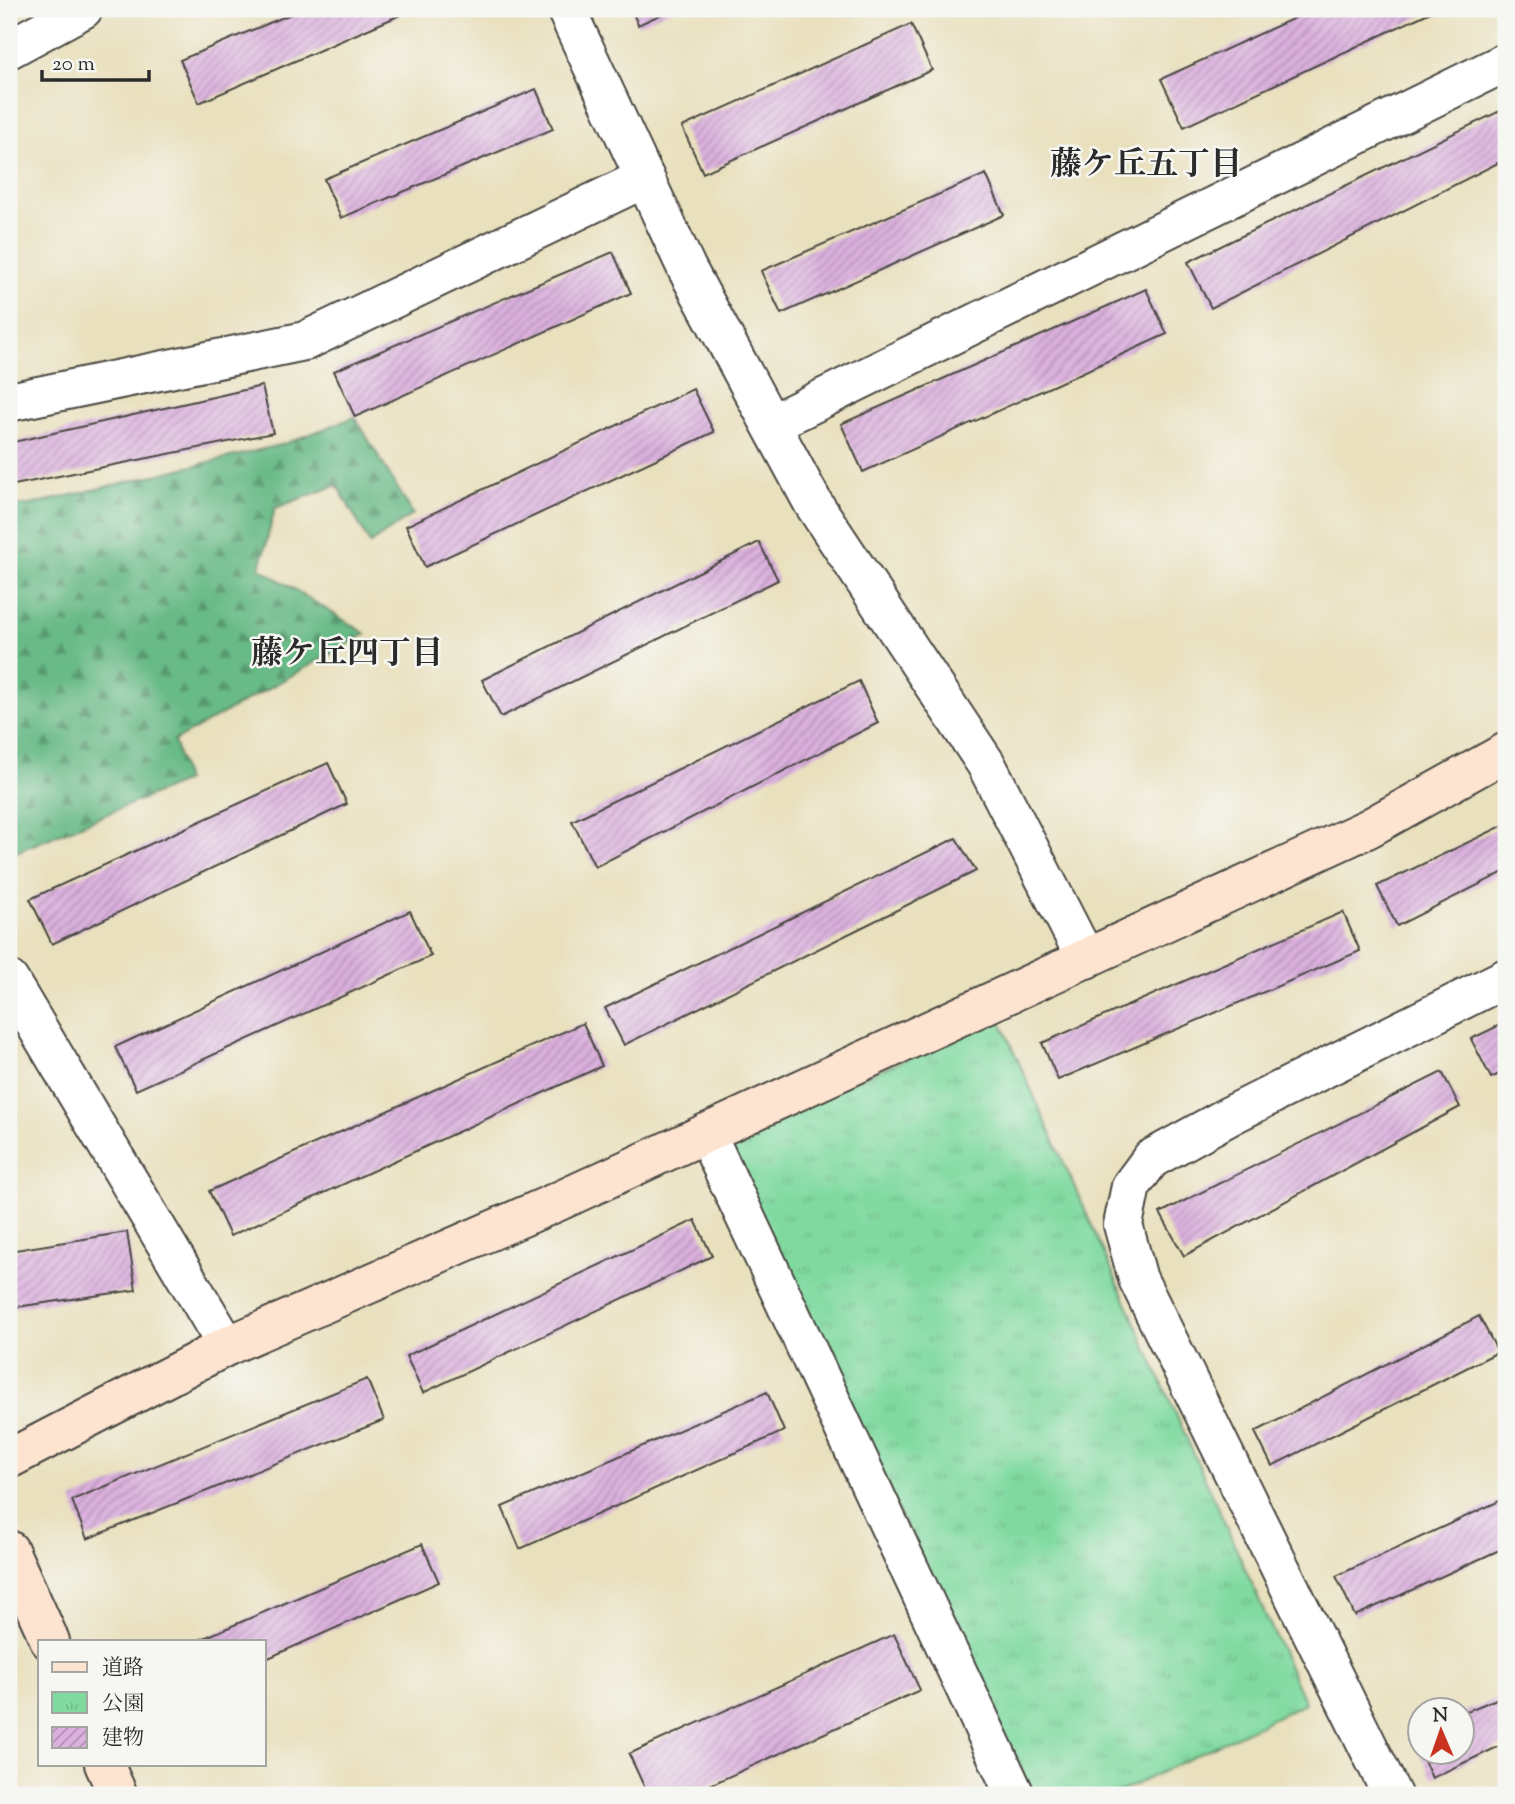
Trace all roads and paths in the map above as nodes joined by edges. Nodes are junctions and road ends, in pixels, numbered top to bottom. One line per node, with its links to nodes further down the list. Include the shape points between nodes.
1 (83, 9): 3 (street)
2 (565, 9): 5 (street)
3 (9, 49)
4 (1506, 62): 7 (street)
5 (645, 178): 6 (street, via 304,341); 7 (street, via 687,269)
6 (9, 402)
7 (771, 424): 9 (street, via 813,503 986,764)
8 (1506, 752): 9 (street, via 1369,828)
9 (1086, 959): 12 (street)
10 (1506, 978): 20 (street, via 1231,1115 1151,1160 1131,1186 1123,1226 1138,1279)
11 (9, 980): 13 (street)
12 (706, 1133): 13 (street); 19 (street)
13 (227, 1346): 14 (street)
14 (9, 1459)
15 (9, 1550): 16 (street)
16 (50, 1640)
17 (105, 1766): 18 (street)
18 (118, 1795)
19 (1015, 1795)
20 (1392, 1795)

